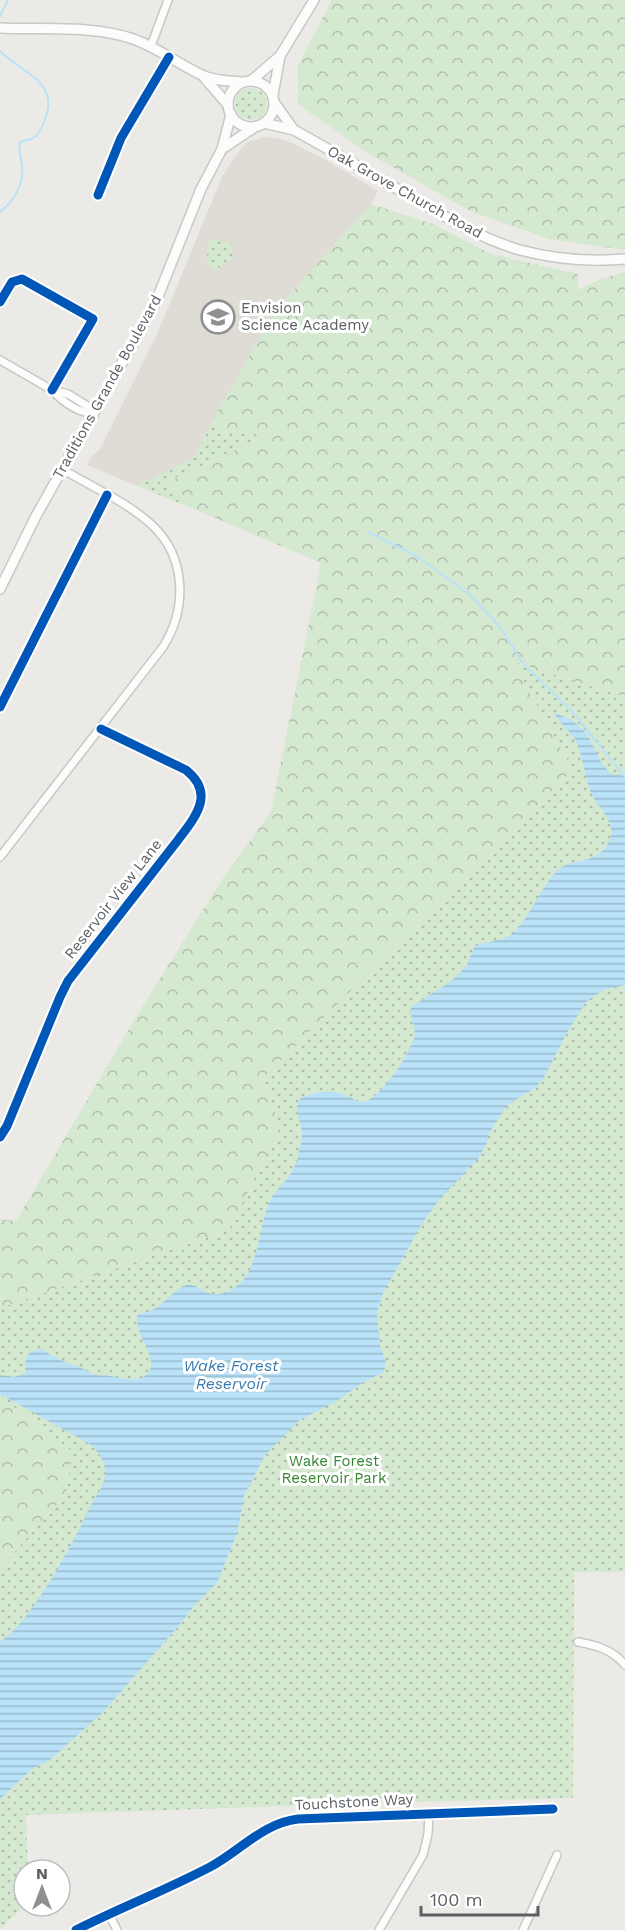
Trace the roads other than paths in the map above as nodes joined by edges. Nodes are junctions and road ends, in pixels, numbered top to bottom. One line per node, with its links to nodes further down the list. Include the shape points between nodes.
1 (168, 0): 4 (street)
2 (314, 0): 5 (main road)
3 (0, 28): 4 (main road, via 107,33)
4 (151, 46): 6 (main road)
5 (280, 56): 8 (main road); 9 (main road)
6 (169, 57): 7 (main road); 14 (street, via 122,138)
7 (203, 76): 8 (main road); 10 (main road)
8 (247, 81): 9 (main road, via 265,85); 10 (main road, via 231,91)
9 (274, 99): 11 (main road, via 272,113); 12 (main road, Oak Grove Church Road)
10 (229, 110): 11 (main road, via 241,124); 13 (main road, Traditions Grande Boulevard)
11 (260, 124): 12 (main road, Oak Grove Church Road); 13 (main road, Traditions Grande Boulevard)
12 (294, 130): 15 (main road, Oak Grove Church Road, via 488,238 521,250 560,257)
13 (222, 150): 19 (main road, Traditions Grande Boulevard, via 201,189 155,304)
14 (98, 195)
15 (625, 259)
16 (0, 302): 18 (street, via 12,282 22,279 93,319)
17 (0, 360): 18 (street)
18 (52, 390): 19 (street, via 68,394)
19 (94, 414): 20 (main road, Traditions Grande Boulevard)
20 (62, 470): 21 (street); 22 (main road, Traditions Grande Boulevard)
21 (107, 495): 23 (street); 24 (street, via 146,520 161,536 176,564 180,591 171,634)
22 (0, 589)
23 (0, 707)
24 (101, 729): 25 (street); 26 (street, Reservoir View Lane, via 192,774 200,788 201,803 194,819 68,981)
25 (0, 857)
26 (0, 1137)
27 (578, 1642): 28 (street, via 599,1646)
28 (625, 1665)
29 (553, 1809): 30 (street, Touchstone Way)
30 (429, 1814): 32 (street, Touchstone Way, via 281,1822 214,1865); 35 (street, via 423,1855)
31 (557, 1855): 36 (street)
32 (109, 1914): 33 (street, Touchstone Way); 34 (street)
33 (76, 1930)
34 (117, 1930)
35 (379, 1930)
36 (523, 1930)

